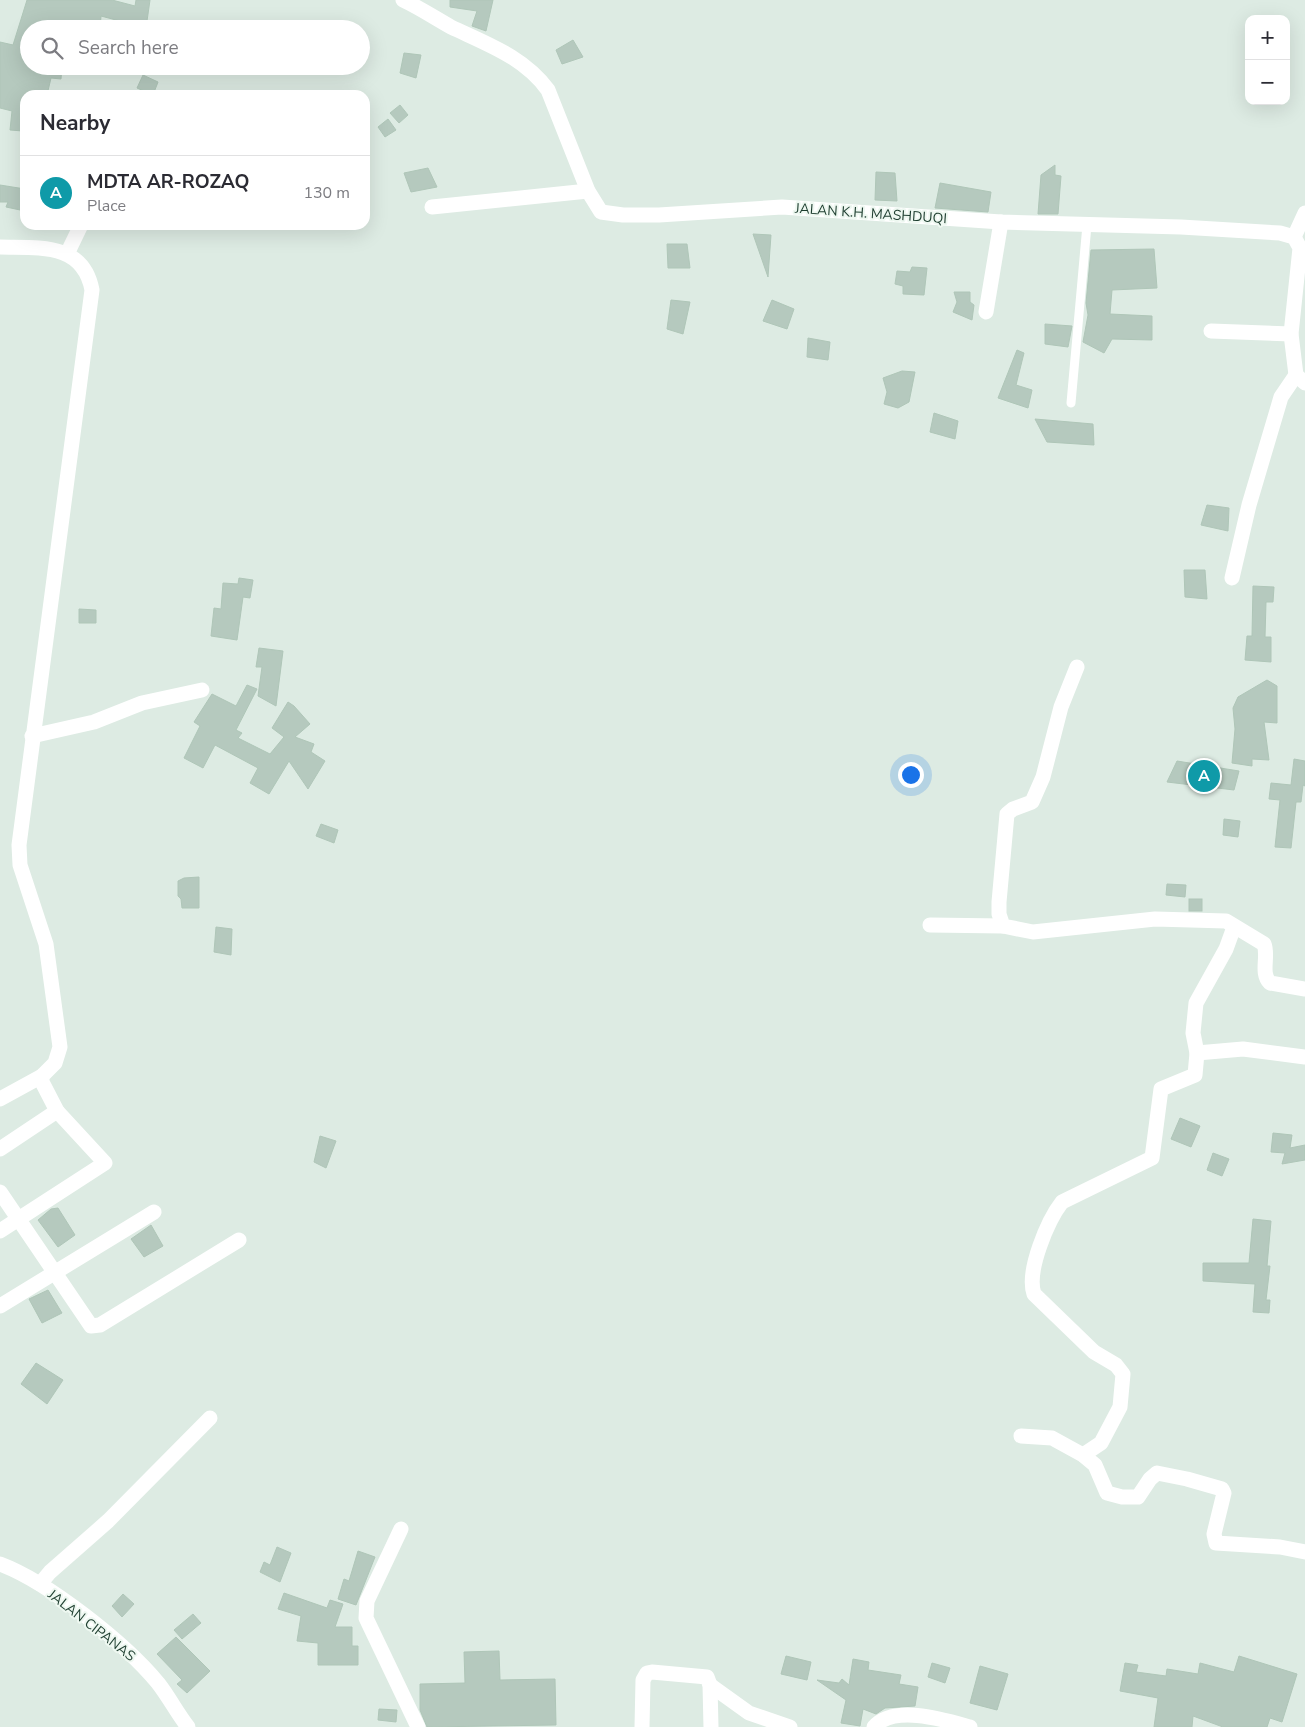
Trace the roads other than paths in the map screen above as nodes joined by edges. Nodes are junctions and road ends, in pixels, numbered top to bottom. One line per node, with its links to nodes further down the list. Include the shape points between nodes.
1 (403, 0): 2 (street, JALAN K.H. MASHDUQI, via 511,56 540,79 548,90)
2 (588, 191): 3 (street); 5 (street, JALAN K.H. MASHDUQI, via 601,212 623,215 782,207)
3 (432, 207)
4 (1305, 212): 8 (street)
5 (1001, 222): 6 (street, JALAN K.H. MASHDUQI); 11 (street)
6 (1087, 225): 8 (street, JALAN K.H. MASHDUQI, via 1181,227 1280,233); 15 (lane)
7 (79, 230): 10 (street)
8 (1294, 237): 13 (street, via 1300,248)
9 (0, 247): 10 (street, via 52,248)
10 (67, 254): 19 (street, via 85,268 92,290)
11 (986, 312)
12 (1211, 330): 13 (street)
13 (1291, 334): 14 (street)
14 (1300, 379): 16 (street, via 1281,397 1249,505)
15 (1071, 403)
16 (1232, 578)
17 (1077, 667): 21 (street, via 1060,707 1043,777 1032,802 1007,814 999,902)
18 (202, 690): 19 (street, via 142,703 94,722)
19 (32, 736): 26 (street, via 19,845 20,865 46,944 60,1047 55,1063)
20 (930, 925): 21 (street)
21 (1004, 926): 22 (street, via 1033,932 1155,919 1226,921)
22 (1234, 927): 23 (street, via 1264,944 1267,950 1265,976 1270,983); 24 (street, via 1226,949 1196,1003 1194,1033)
23 (1305, 989)
24 (1197, 1053): 25 (street, via 1243,1049); 39 (street, via 1195,1075 1161,1089 1151,1160 1062,1202 1052,1214 1041,1244 1032,1283 1034,1294 1094,1352 1116,1364 1123,1374 1120,1407 1101,1444)
25 (1305, 1056)
26 (42, 1076): 27 (street); 28 (street)
27 (0, 1099)
28 (57, 1111): 29 (street); 32 (street, via 105,1162)
29 (0, 1149)
30 (0, 1192): 32 (street)
31 (154, 1212): 35 (street)
32 (18, 1218): 33 (street); 35 (street)
33 (0, 1231)
34 (239, 1240): 35 (street, via 94,1327 89,1325)
35 (54, 1273): 36 (street)
36 (0, 1306)
37 (210, 1418): 43 (street)
38 (1022, 1436): 39 (street, via 1052,1438)
39 (1084, 1455): 41 (street, via 1095,1465 1107,1493 1122,1497 1138,1497 1157,1474 1222,1489 1214,1534 1216,1543 1280,1546)
40 (401, 1529): 47 (street, via 367,1601 366,1618)
41 (1305, 1552)
42 (0, 1564): 43 (street, JALAN CIPANAS)
43 (40, 1584): 46 (street, JALAN CIPANAS, via 135,1657 159,1684)
44 (710, 1685): 48 (street, via 707,1677 701,1675 647,1673 643,1680); 49 (street); 50 (street, via 749,1713)
45 (972, 1725): 51 (street, via 931,1716 896,1716 880,1720)
46 (188, 1727)
47 (418, 1727)
48 (642, 1727)
49 (711, 1727)
50 (790, 1727)
51 (874, 1727)

